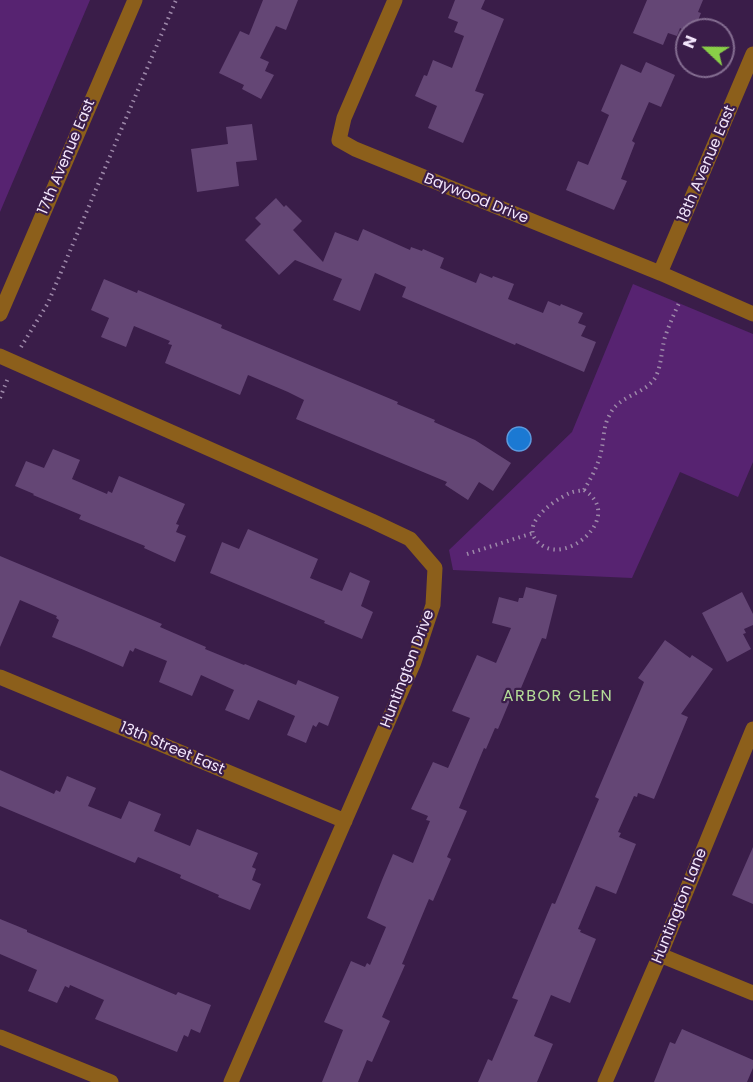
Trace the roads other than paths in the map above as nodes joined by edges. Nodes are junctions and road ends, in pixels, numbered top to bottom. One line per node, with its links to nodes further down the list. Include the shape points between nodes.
1 (135, 0): 5 (street, 17th Avenue East)
2 (395, 0): 4 (street, Baywood Drive, via 344,118 339,140)
3 (753, 54): 4 (street, 18th Avenue East)
4 (660, 273): 6 (street, Baywood Drive)
5 (0, 314)
6 (753, 314)
7 (0, 356): 10 (street, Huntington Drive, via 372,520 410,539 435,568 433,605 414,662)
8 (0, 677): 10 (street, 13th Street East)
9 (753, 729): 11 (street, Huntington Lane)
10 (345, 821): 15 (street, Huntington Drive)
11 (660, 954): 12 (street); 16 (street, Huntington Lane)
12 (753, 993)
13 (0, 1037): 14 (street)
14 (111, 1082)
15 (231, 1082)
16 (605, 1082)

